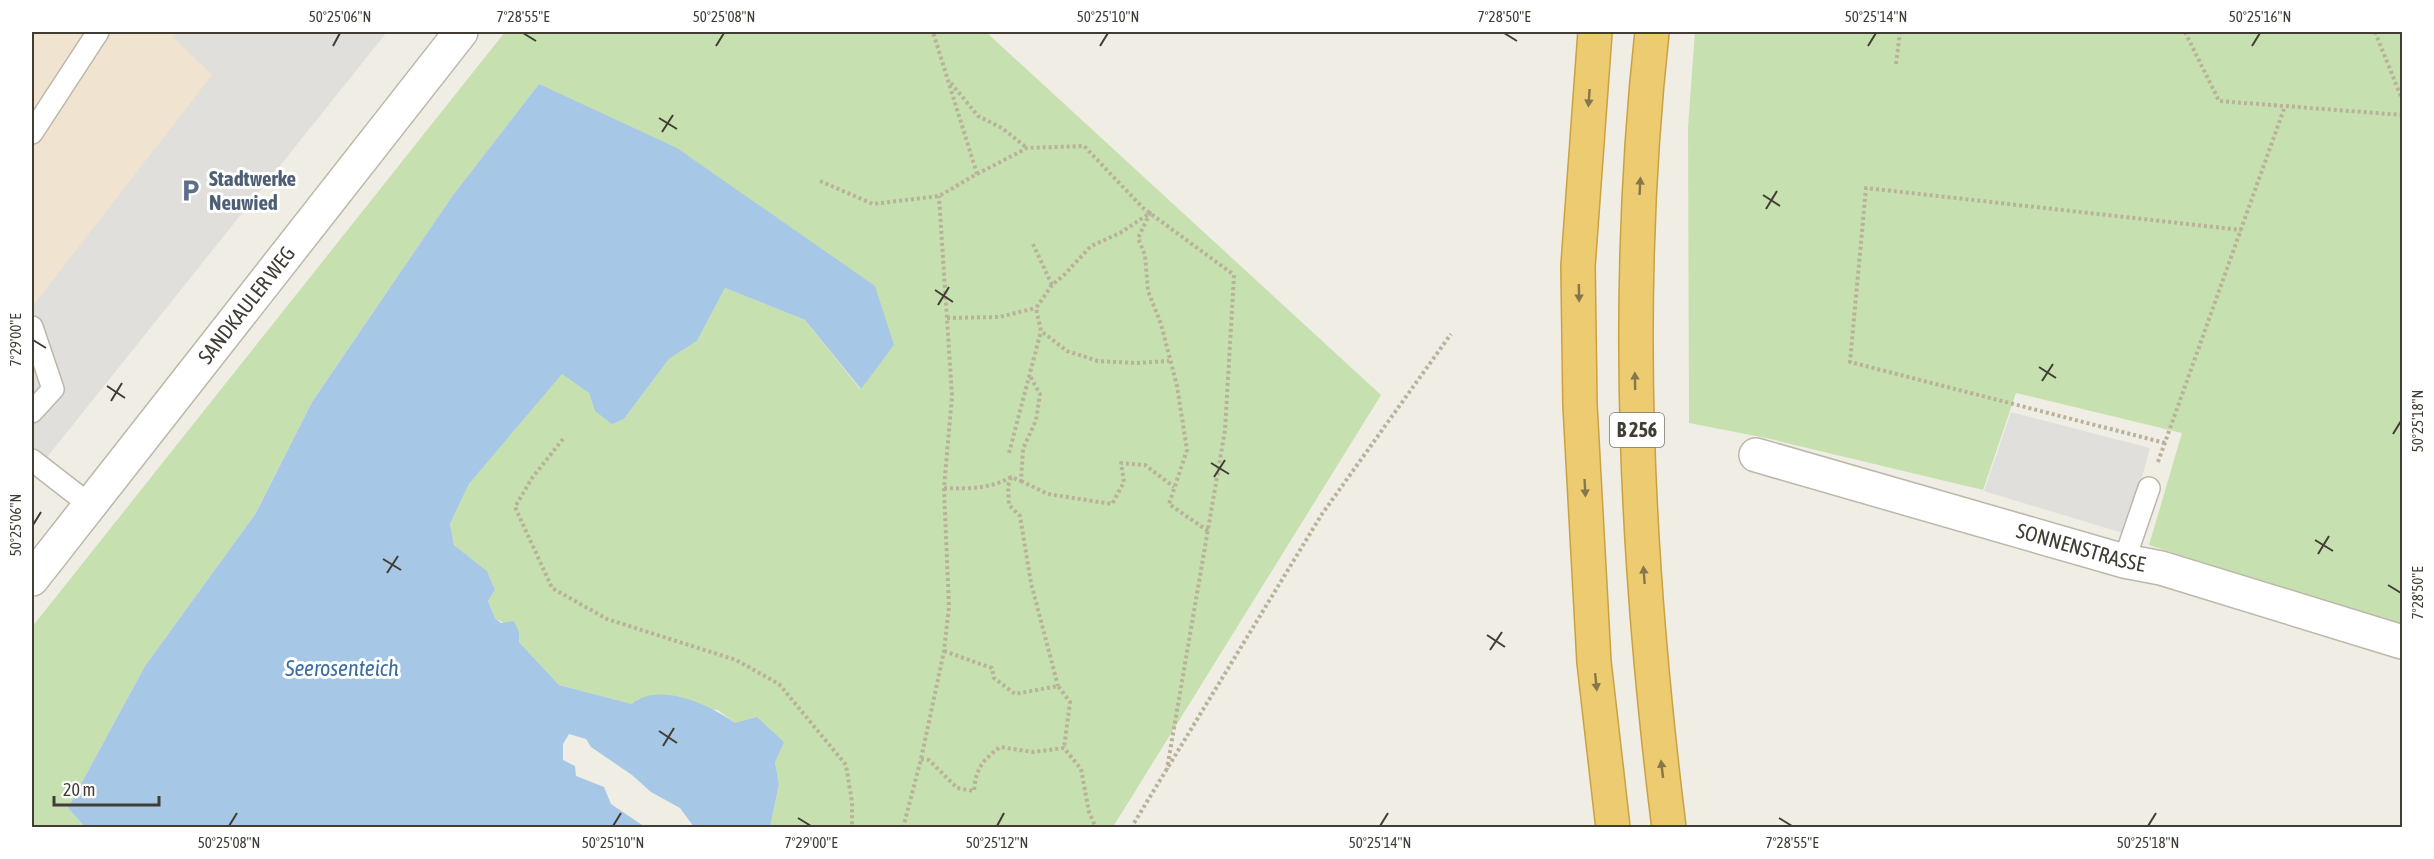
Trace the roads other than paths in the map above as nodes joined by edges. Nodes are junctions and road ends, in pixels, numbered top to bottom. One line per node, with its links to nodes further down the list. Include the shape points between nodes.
1 (98, 32): 5 (lane)
2 (461, 32): 11 (street, SANDKAULER WEG)
3 (1595, 32): 15 (highway, B 256, one-way to 15, via 1578,266 1580,405 1594,662)
4 (1652, 32): 16 (highway, B 256, one-way to 4, via 1649,653 1635,376 1638,215)
5 (32, 133)
6 (32, 327): 7 (lane, via 53,389)
7 (32, 412)
8 (1756, 455): 12 (street, SONNENSTRASSE)
9 (32, 460): 11 (lane)
10 (2149, 488): 12 (lane)
11 (90, 505): 13 (street, SANDKAULER WEG)
12 (2124, 561): 14 (street, SONNENSTRASSE, via 2161,568)
13 (32, 579)
14 (2403, 642)
15 (1613, 828)
16 (1669, 828)

